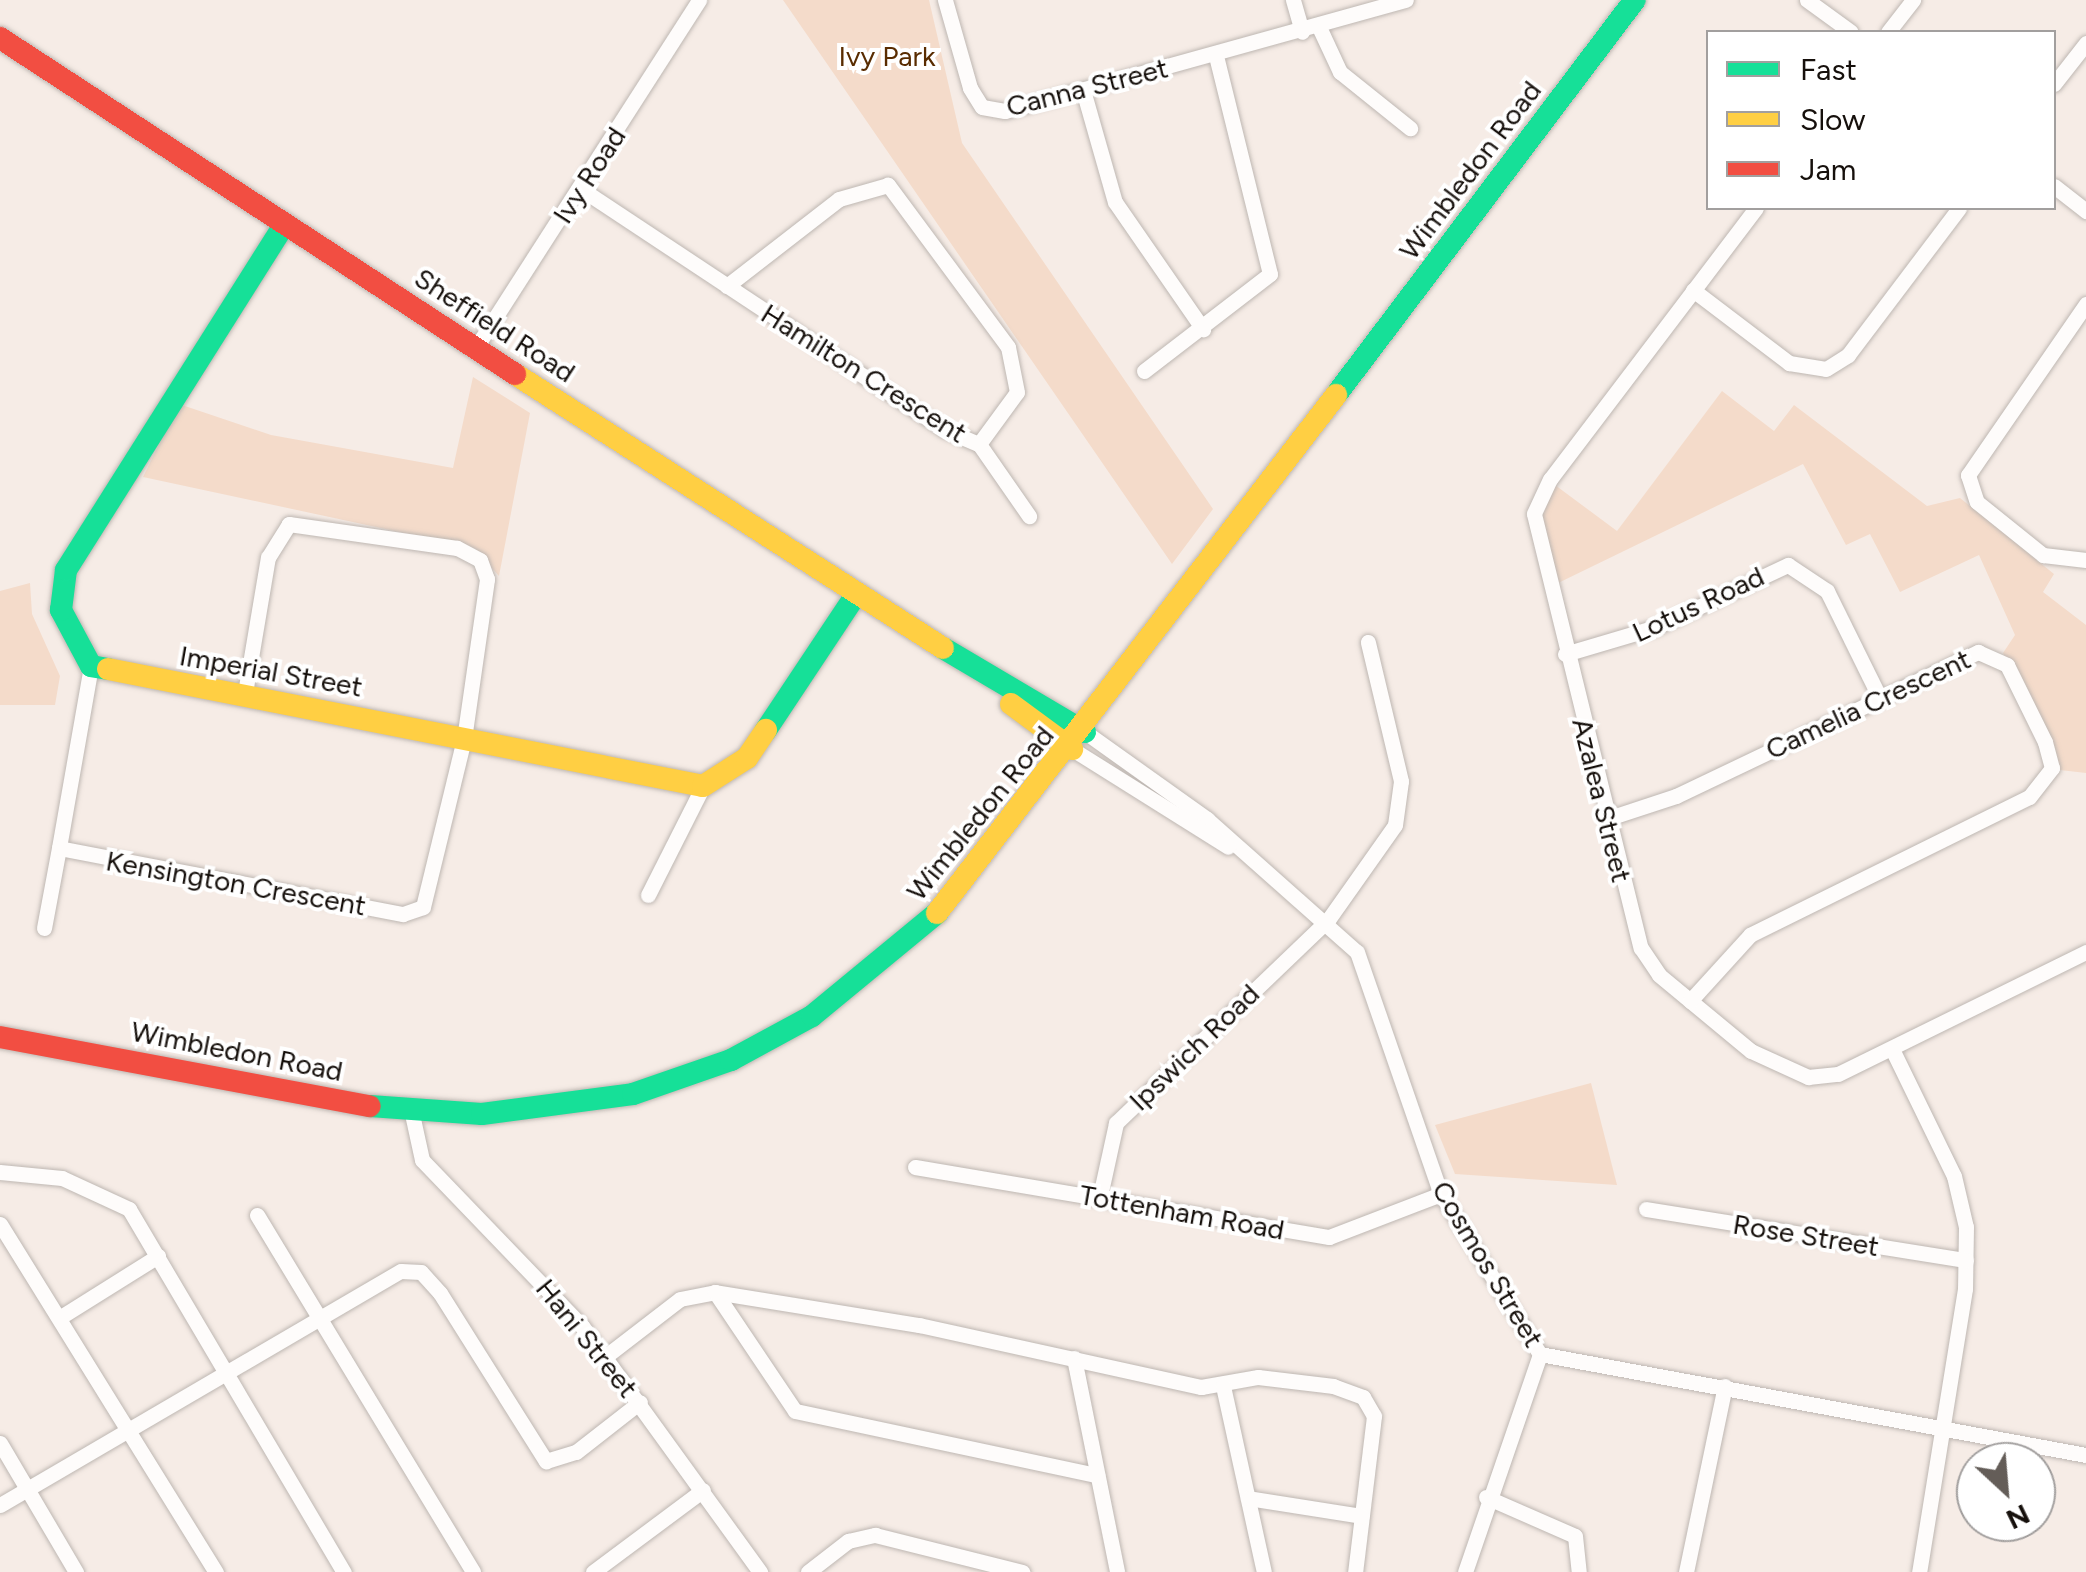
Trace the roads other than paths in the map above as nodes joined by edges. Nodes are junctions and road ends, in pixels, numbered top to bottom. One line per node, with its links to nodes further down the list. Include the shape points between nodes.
1 (700, 0): 19 (street, Ivy Road)
2 (945, 0): 16 (street, Canna Street, via 982,106 1004,110)
3 (1293, 0): 11 (street)
4 (1406, 0): 8 (street, Canna Street)
5 (1635, 0): 40 (street, Wimbledon Road)
6 (1807, 0): 9 (street)
7 (1913, 0): 10 (street)
8 (1319, 27): 11 (street, Canna Street); 17 (street, via 1340,72)
9 (1848, 30)
10 (1890, 30)
11 (1302, 32): 14 (street, Canna Street)
12 (0, 38): 23 (street, Sheffield Road)
13 (2086, 42): 15 (street)
14 (1216, 56): 16 (street, Canna Street); 27 (street, via 1271,262 1254,294)
15 (2056, 81)
16 (1083, 90): 27 (street, via 1115,202)
17 (1410, 128)
18 (2056, 188): 22 (street)
19 (580, 189): 24 (street, Hamilton Crescent); 28 (street, Ivy Road)
20 (1754, 210): 25 (street, Azalea Street)
21 (1957, 210): 25 (street, via 1848,355 1826,370 1790,363)
22 (2086, 211)
23 (285, 224): 28 (street, Sheffield Road); 36 (street, via 66,570 61,610)
24 (728, 286): 30 (street, Hamilton Crescent); 30 (street, Hamilton Crescent, via 839,199 888,185 1017,370 1011,403)
25 (1692, 290): 35 (street, Azalea Street, via 1537,501 1532,534)
26 (2086, 304): 32 (street, via 1968,475 1977,502 2042,555)
27 (1203, 329): 29 (street)
28 (475, 348): 33 (street, Sheffield Road)
29 (1144, 371)
30 (979, 444): 31 (street)
31 (1029, 516)
32 (2086, 560)
33 (855, 596): 40 (street, Sheffield Road); 41 (street, via 746,758)
34 (1368, 642): 45 (street, Ipswich Road, via 1402,808)
35 (1565, 654): 38 (street, Lotus Road, via 1656,626 1788,565 1827,592); 42 (street, Azalea Street)
36 (91, 666): 37 (street, Imperial Street); 43 (street)
37 (245, 693): 39 (street, Imperial Street); 39 (street, via 278,531 304,521 456,548 480,560 487,579)
38 (1878, 694): 42 (street, Camelia Crescent, via 1676,796); 48 (street, Camelia Crescent, via 1957,657 1998,656 2046,742 2047,780 1750,935)
39 (464, 739): 41 (street, Imperial Street); 43 (street, Kensington Crescent, via 433,889 415,912)
40 (1078, 741): 45 (street, Cosmos Street, via 1254,860); 51 (street, Wimbledon Road, via 928,925 851,990 764,1044 633,1094 522,1112)
41 (703, 786): 44 (street)
42 (1606, 819): 48 (street, Azalea Street, via 1642,948)
43 (59, 848): 46 (street)
44 (648, 896)
45 (1328, 920): 54 (street, Cosmos Street, via 1365,966); 55 (street, Ipswich Road, via 1116,1122)
46 (44, 928)
47 (2086, 952): 50 (street, Azalea Street)
48 (1690, 1001): 50 (street, Azalea Street, via 1792,1075 1838,1074)
49 (0, 1037): 51 (street, Wimbledon Road)
50 (1892, 1048): 60 (street, via 1960,1192)
51 (412, 1114): 65 (street, Hani Street, via 422,1160)
52 (915, 1167): 55 (street, Tottenham Road)
53 (0, 1172): 59 (street, via 107,1192)
54 (1441, 1194): 55 (street, Tottenham Road, via 1343,1238); 64 (street, Cosmos Street)
55 (1100, 1196)
56 (1646, 1209): 60 (street, Rose Street)
57 (257, 1215): 62 (street)
58 (0, 1224): 63 (street)
59 (158, 1256): 63 (street); 67 (street)
60 (1966, 1260): 72 (street)
61 (715, 1292): 65 (street, via 680,1300); 66 (street); 75 (street, via 794,1411)
62 (319, 1314): 67 (street); 70 (street, via 390,1274 421,1272 546,1461 576,1452); 86 (street)
63 (59, 1318): 71 (street)
64 (1540, 1354): 69 (street, Cosmos Street); 78 (street)
65 (606, 1356): 70 (street, Hani Street)
66 (1074, 1358): 68 (street); 75 (street)
67 (222, 1370): 71 (street); 85 (street)
68 (1223, 1386): 79 (street); 81 (street, via 1258,1377 1363,1398 1375,1434)
69 (1725, 1386): 72 (street, Cosmos Street); 96 (street)
70 (640, 1402): 77 (street, Hani Street)
71 (128, 1428): 76 (street); 84 (street)
72 (1940, 1428): 74 (street, Cosmos Street); 97 (street)
73 (0, 1443): 76 (street)
74 (2086, 1455)
75 (1097, 1475): 91 (street)
76 (26, 1490): 80 (street); 83 (street)
77 (703, 1490): 82 (street); 88 (street, Hani Street)
78 (1486, 1497): 94 (street); 95 (street, via 1575,1536)
79 (1248, 1498): 81 (street); 92 (street)
80 (0, 1505)
81 (1362, 1516): 93 (street)
82 (611, 1566): 87 (street)
83 (76, 1572)
84 (216, 1572)
85 (344, 1572)
86 (473, 1572)
87 (593, 1572)
88 (760, 1572)
89 (808, 1572): 90 (street, via 848,1541 875,1536)
90 (1022, 1572)
91 (1117, 1572)
92 (1264, 1572)
93 (1354, 1572)
94 (1464, 1572)
95 (1579, 1572)
96 (1686, 1572)
97 (1919, 1572)

